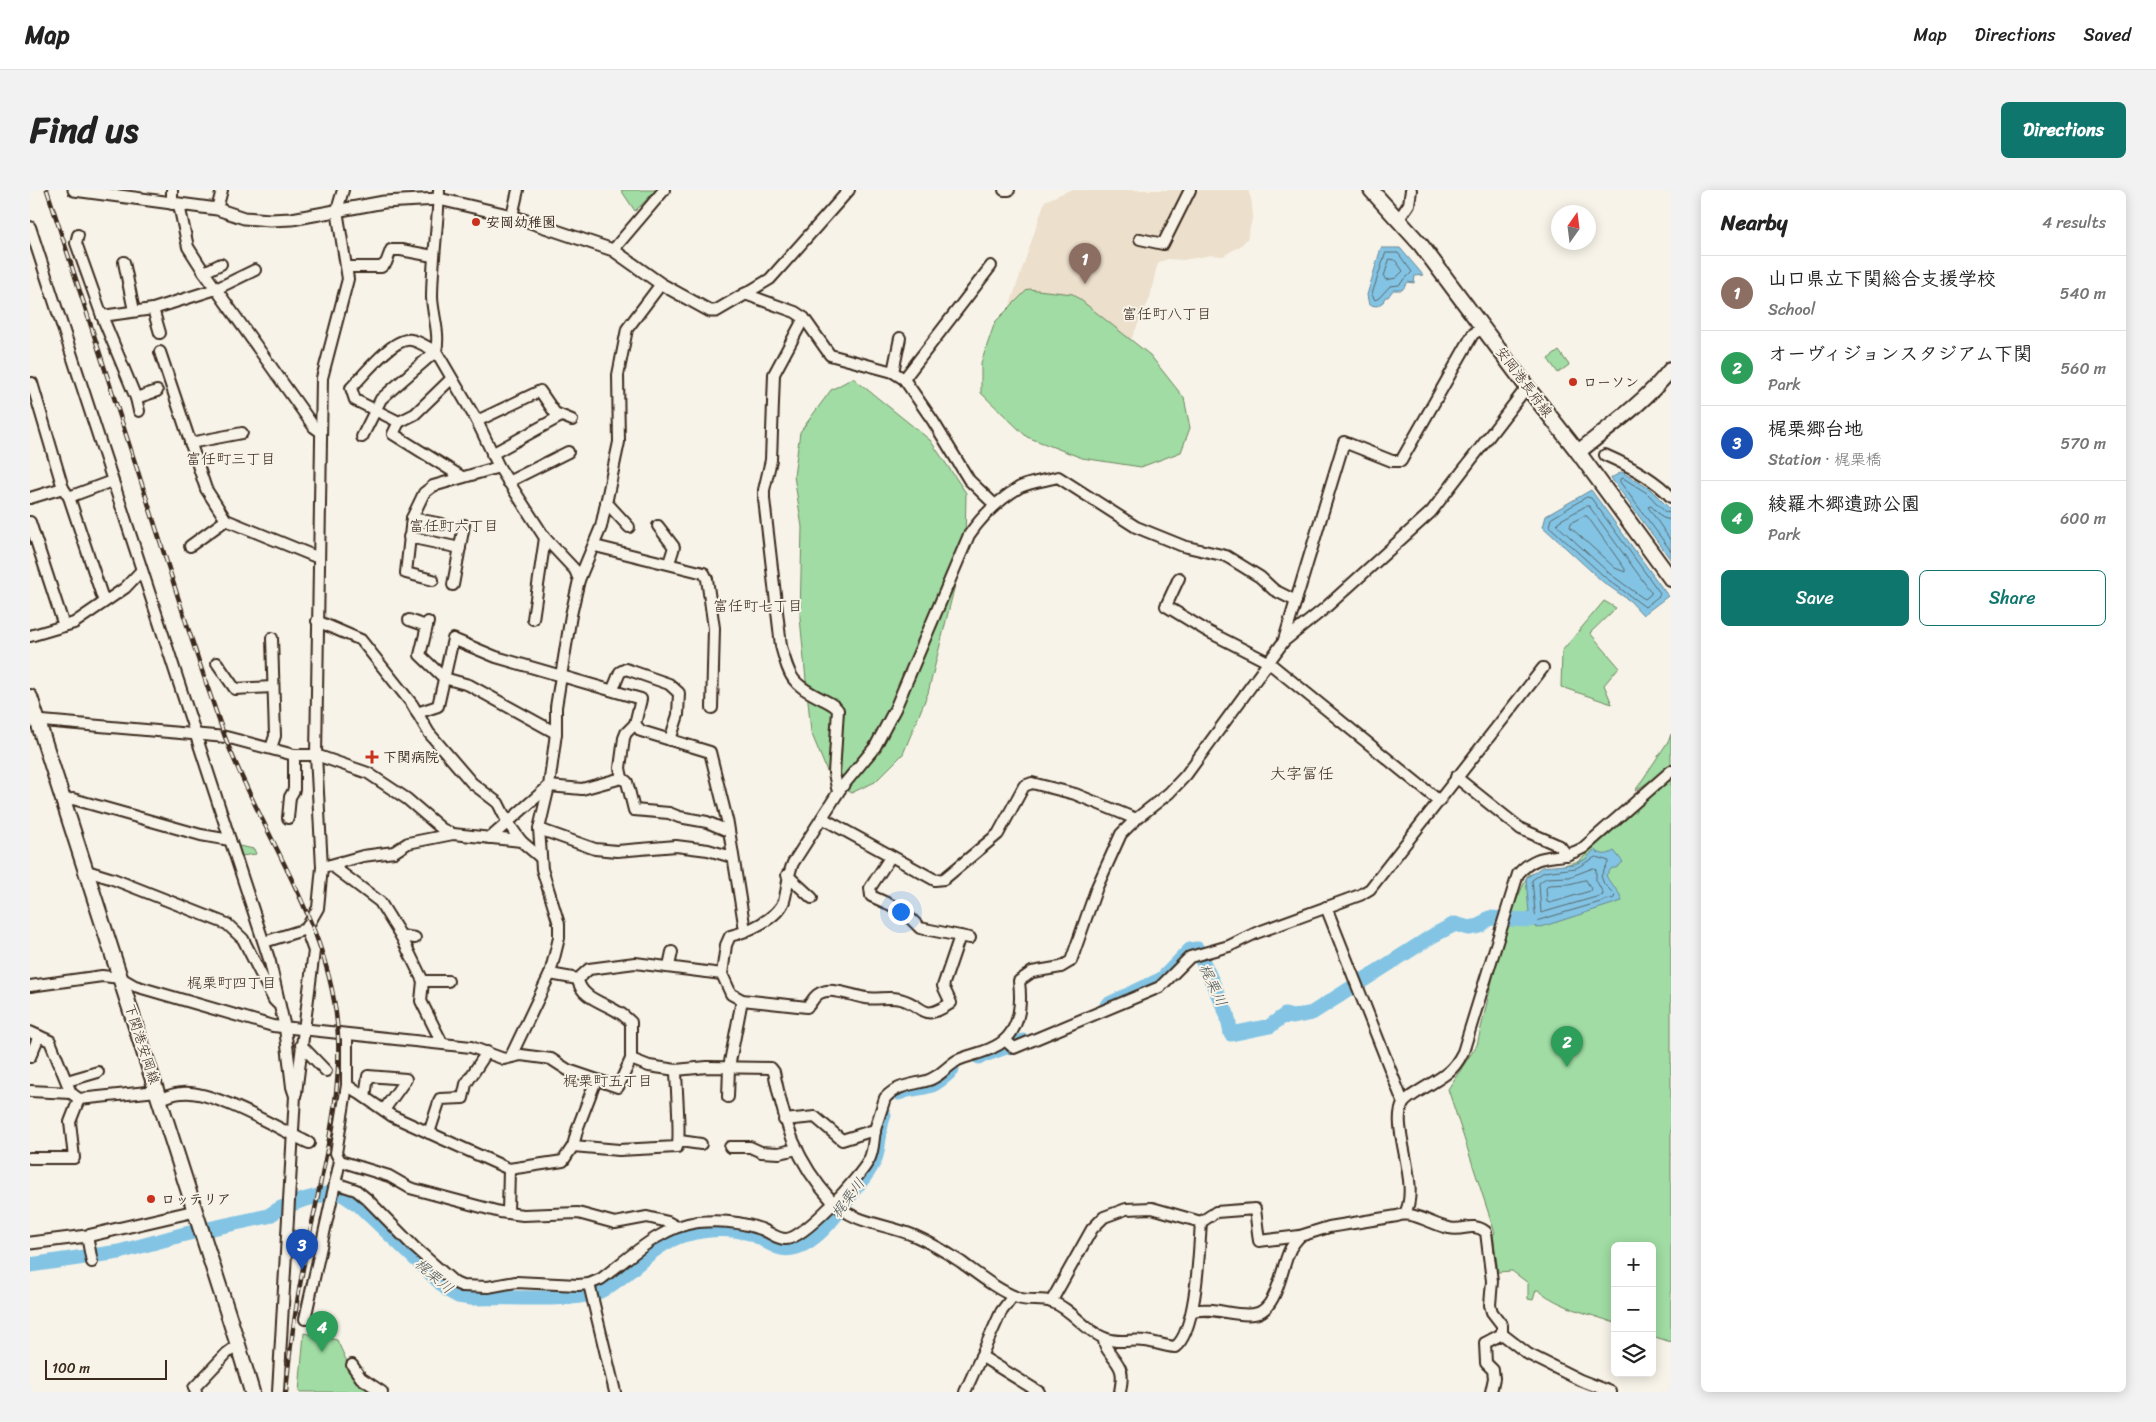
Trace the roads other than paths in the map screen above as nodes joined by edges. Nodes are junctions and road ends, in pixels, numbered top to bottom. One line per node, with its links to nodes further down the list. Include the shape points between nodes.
1 (74, 190): 14 (street)
2 (172, 190): 14 (street)
3 (222, 190): 15 (street)
4 (343, 190): 16 (street)
5 (518, 190): 17 (street)
6 (664, 190): 22 (street)
7 (849, 190): 32 (street, via 770,279)
8 (1004, 190): 9 (street)
9 (1009, 190)
10 (1190, 190): 21 (street, via 1163,244)
11 (1371, 190): 18 (main road, 安岡港長府線)
12 (1411, 190): 18 (street, via 1409,204)
13 (439, 195): 16 (street); 17 (street); 23 (street)
14 (176, 204): 15 (street); 29 (street, via 188,247)
15 (218, 209): 16 (street, via 244,218 270,220)
16 (338, 210): 27 (street)
17 (512, 216): 22 (street)
18 (1399, 219): 37 (main road, 安岡港長府線)
19 (30, 227): 66 (street)
20 (78, 235): 35 (street, via 76,243)
21 (1140, 240)
22 (613, 250): 30 (street)
23 (433, 256): 27 (street, via 391,250 381,267); 40 (street)
24 (124, 262): 34 (street)
25 (221, 264): 29 (street)
26 (991, 266): 45 (street)
27 (347, 267): 56 (street, via 348,279 322,378)
28 (255, 270): 31 (street)
29 (204, 272): 31 (street)
30 (661, 284): 32 (street, via 710,311 716,311); 71 (street, via 627,329 618,375 619,442)
31 (216, 289): 33 (street); 56 (street)
32 (745, 294): 36 (street)
33 (153, 309): 34 (street); 38 (street)
34 (134, 311): 35 (street)
35 (102, 316): 49 (street)
36 (804, 318): 43 (street, via 830,356); 124 (street, via 774,374 771,460 764,500 781,646 793,681 838,710 834,773 837,788)
37 (1483, 328): 47 (main road, 安岡港長府線); 93 (street, via 1473,334 1401,462 1344,442)
38 (160, 334)
39 (900, 338): 43 (street)
40 (436, 351): 44 (street); 51 (street, via 381,399); 51 (street, via 410,340 400,341 388,349 351,388 355,400)
41 (164, 355): 59 (street)
42 (1671, 369): 61 (main road, via 1629,411)
43 (893, 372): 45 (street)
44 (451, 379): 54 (street, via 415,414); 55 (street)
45 (904, 379): 72 (street, via 969,480)
46 (30, 384): 68 (street)
47 (1527, 387): 61 (main road, 安岡港長府線); 101 (street, via 1431,512)
48 (157, 391): 49 (street)
49 (136, 398): 50 (street)
50 (139, 411)
51 (376, 411): 54 (street); 58 (street)
52 (560, 416): 53 (street); 55 (street, via 546,403 540,391); 62 (street)
53 (572, 420)
54 (399, 422): 65 (street, via 394,434)
55 (477, 422): 62 (street)
56 (320, 432): 85 (street)
57 (242, 433): 59 (street)
58 (362, 437)
59 (190, 442): 74 (street, via 206,489)
60 (568, 452): 67 (street)
61 (1578, 452): 89 (main road, 安岡港長府線)
62 (492, 454): 64 (street)
63 (1605, 455): 69 (street, via 1647,477)
64 (499, 468): 65 (street); 67 (street)
65 (462, 477): 73 (street, via 433,486 424,493)
66 (112, 481): 68 (street); 87 (street)
67 (508, 482): 81 (street)
68 (66, 492): 70 (street); 94 (street)
69 (1671, 497)
70 (30, 498)
71 (606, 502): 79 (street); 83 (street)
72 (995, 505): 93 (street, via 1021,487 1058,477 1136,527 1183,546 1226,556 1260,577 1274,590); 124 (street, via 969,535 876,747)
73 (412, 518): 76 (street); 80 (street)
74 (226, 520): 82 (street); 85 (street)
75 (30, 522): 98 (street)
76 (442, 524)
77 (464, 525): 84 (street)
78 (658, 526): 86 (street, via 674,547)
79 (629, 527)
80 (409, 537): 84 (street); 90 (street, via 406,573)
81 (545, 538): 91 (street, via 575,570); 95 (street)
82 (190, 546)
83 (595, 546): 86 (street); 91 (street)
84 (460, 548): 92 (street)
85 (319, 558): 97 (street)
86 (668, 563): 110 (street, via 704,573 707,579 714,628)
87 (142, 574): 94 (street); 115 (street)
88 (1179, 578): 102 (street, via 1166,606)
89 (1671, 579)
90 (433, 580)
91 (579, 580): 105 (street)
92 (454, 585)
93 (1296, 601): 101 (street)
94 (104, 602): 98 (street, via 74,624)
95 (533, 619)
96 (409, 620): 106 (street, via 427,624 420,655)
97 (317, 621): 111 (street, via 361,640); 119 (street)
98 (64, 626): 99 (street)
99 (30, 636)
100 (272, 638): 107 (street)
101 (1284, 641): 102 (street)
102 (1268, 662): 125 (street); 129 (street, via 1186,775)
103 (218, 663): 107 (street, via 235,689)
104 (1543, 668): 121 (street)
105 (561, 676): 106 (street, via 496,657 453,639); 108 (street); 114 (street)
106 (444, 678): 111 (street, via 438,706); 114 (street, via 469,685)
107 (274, 688): 117 (street, via 275,736)
108 (613, 689): 113 (street, via 641,699); 116 (street, via 620,672 626,669 670,684 679,693 678,715)
109 (30, 697): 112 (main road, 下関港安岡線)
110 (712, 708)
111 (417, 713): 130 (street, via 429,733 472,783 498,804)
112 (34, 720): 115 (street); 126 (main road, 下関港安岡線)
113 (635, 724): 116 (street, via 641,731); 122 (street, via 624,738)
114 (556, 733): 123 (street)
115 (194, 734): 117 (street, via 226,737); 135 (street)
116 (670, 740): 132 (street, via 710,752)
117 (271, 748): 118 (street)
118 (294, 755): 119 (street); 127 (street, via 294,790)
119 (316, 755): 133 (street, via 368,773); 141 (street)
120 (1671, 771): 137 (street, via 1583,848)
121 (1456, 777): 125 (street); 137 (street, via 1521,829 1560,846)
122 (622, 778): 123 (street, via 582,789); 132 (street, via 634,810 669,813)
123 (549, 786): 130 (street); 131 (street)
124 (841, 788): 128 (street)
125 (1438, 800): 145 (street, via 1370,889)
126 (64, 801): 135 (street, via 73,799); 142 (main road, 下関港安岡線)
127 (288, 818)
128 (822, 818): 139 (street); 143 (street)
129 (1136, 819): 139 (street, via 1076,794 1032,783 1024,786 998,834 944,879 935,880); 166 (street, via 1116,843 1071,961 1061,967 1032,972 1019,981 1020,1014)
130 (508, 823): 134 (street); 136 (street)
131 (538, 829): 138 (street, via 595,849 617,851 676,846); 140 (street)
132 (728, 831): 138 (street)
133 (453, 834): 134 (street); 141 (street, via 408,844 394,852)
134 (490, 838): 136 (street)
135 (230, 840): 150 (street)
136 (521, 841): 140 (street)
137 (1568, 855): 186 (street, via 1534,860 1518,874 1463,1052 1447,1073)
138 (732, 856): 147 (street)
139 (891, 856): 160 (street, via 870,888 871,896 902,910 920,928 965,937 943,986 951,1003 937,1012 925,1013 901,999 884,996 868,999 831,991 817,995 807,1007)
140 (540, 858): 153 (street, via 559,924)
141 (326, 866): 146 (street, via 318,908); 148 (street, via 380,902)
142 (87, 871): 155 (main road, 下関港安岡線); 161 (street, via 227,924 243,939)
143 (787, 875): 144 (street); 147 (street, via 784,901 766,920)
144 (812, 898)
145 (1326, 907): 166 (street, via 1229,946 1190,957 1160,987 1014,1048); 186 (street)
146 (306, 929): 150 (street); 163 (street, via 314,951)
147 (745, 930): 154 (street, via 730,936)
148 (401, 936): 149 (street); 158 (street)
149 (416, 938)
150 (264, 942): 161 (street)
151 (672, 952): 152 (street)
152 (669, 966): 154 (street); 156 (street, via 616,965 589,969)
153 (550, 974): 156 (street); 170 (street)
154 (722, 974): 160 (street, via 731,994)
155 (121, 978): 159 (street, via 102,976); 162 (street, via 135,986); 181 (main road, 下関港安岡線)
156 (578, 979): 172 (street, via 579,985 591,998 620,1012 631,1022)
157 (448, 981): 158 (street)
158 (423, 982): 168 (street, via 422,1001)
159 (30, 986)
160 (742, 1000): 173 (street)
161 (280, 1006): 162 (street)
162 (285, 1028): 163 (street); 183 (street)
163 (304, 1029): 165 (street); 167 (street)
164 (34, 1034): 171 (street); 178 (street, via 50,1041)
165 (347, 1035): 168 (street); 179 (street)
166 (1005, 1040): 189 (street, via 956,1062 934,1078 905,1085 889,1093)
167 (301, 1044): 175 (street); 183 (street)
168 (442, 1044): 169 (street)
169 (487, 1052): 170 (street, via 504,1059); 190 (street, via 466,1084 463,1098 440,1099)
170 (511, 1056): 177 (street, via 551,1059 568,1070)
171 (30, 1057)
172 (631, 1059): 174 (street, via 649,1066); 177 (street, via 618,1087)
173 (729, 1067): 174 (street); 185 (street); 188 (street, via 771,1068)
174 (676, 1070): 192 (street)
175 (326, 1071)
176 (98, 1072): 178 (street)
177 (596, 1080): 195 (street)
178 (67, 1081): 182 (street)
179 (347, 1085): 184 (street); 199 (street, via 336,1153)
180 (30, 1091): 182 (street)
181 (158, 1095): 182 (street); 191 (street, via 182,1093 216,1098); 205 (main road, 下関港安岡線)
182 (75, 1096): 198 (street, via 70,1122 74,1158)
183 (295, 1096): 191 (street)
184 (365, 1097): 187 (street); 187 (street, via 368,1076 406,1079)
185 (728, 1097)
186 (1403, 1102): 204 (street, via 1399,1114 1409,1191 1409,1207)
187 (384, 1110): 190 (street)
188 (784, 1120): 189 (street, via 815,1117 842,1140 871,1130); 197 (street)
189 (875, 1132): 202 (street, via 869,1161)
190 (429, 1133): 200 (street)
191 (292, 1135): 193 (street); 224 (street)
192 (680, 1141): 194 (street); 195 (street, via 677,1147 620,1150)
193 (309, 1143)
194 (701, 1144)
195 (573, 1146): 200 (street, via 563,1161)
196 (730, 1147): 197 (street, via 779,1153)
197 (797, 1148): 202 (street, via 806,1169)
198 (30, 1158)
199 (340, 1161): 201 (street); 203 (street, via 389,1176 419,1190)
200 (509, 1169): 203 (street)
201 (335, 1184): 212 (street, via 356,1190 414,1247 462,1286 488,1287 516,1282); 216 (street)
202 (835, 1203): 207 (street, via 797,1236 788,1239 779,1239 748,1225 728,1221 697,1222); 213 (street, via 853,1217 938,1247 996,1288)
203 (508, 1213): 207 (street, via 578,1213 615,1223 647,1217)
204 (1405, 1213): 209 (street, via 1329,1227); 217 (street, via 1451,1229 1471,1226 1486,1232 1492,1281 1490,1305 1502,1325)
205 (197, 1218): 208 (street); 219 (main road, 下関港安岡線)
206 (1201, 1222): 209 (street, via 1216,1212 1256,1209 1259,1241); 214 (street, via 1152,1208 1126,1209 1104,1217 1092,1229); 215 (street)
207 (677, 1227): 212 (street)
208 (86, 1236): 210 (street); 211 (street)
209 (1300, 1236): 215 (street, via 1288,1252 1275,1292 1263,1310 1254,1314)
210 (30, 1243)
211 (92, 1262)
212 (589, 1286): 226 (street)
213 (1013, 1296): 214 (street); 220 (street, via 1001,1312)
214 (1051, 1302): 218 (street)
215 (1193, 1311): 218 (street, via 1180,1343 1174,1347 1148,1341 1116,1342)
216 (305, 1319)
217 (1502, 1334): 230 (street, via 1485,1343 1486,1363 1493,1370 1494,1378); 231 (street, via 1528,1354)
218 (1104, 1338): 229 (street, via 1121,1370)
219 (238, 1344): 222 (street, via 194,1388); 223 (main road, 下関港安岡線)
220 (981, 1356): 227 (street); 228 (street)
221 (352, 1366): 225 (street, via 361,1378)
222 (196, 1392)
223 (252, 1392)
224 (278, 1392)
225 (382, 1392)
226 (614, 1392)
227 (965, 1392)
228 (1039, 1392)
229 (1120, 1392)
230 (1490, 1392)
231 (1611, 1392)

